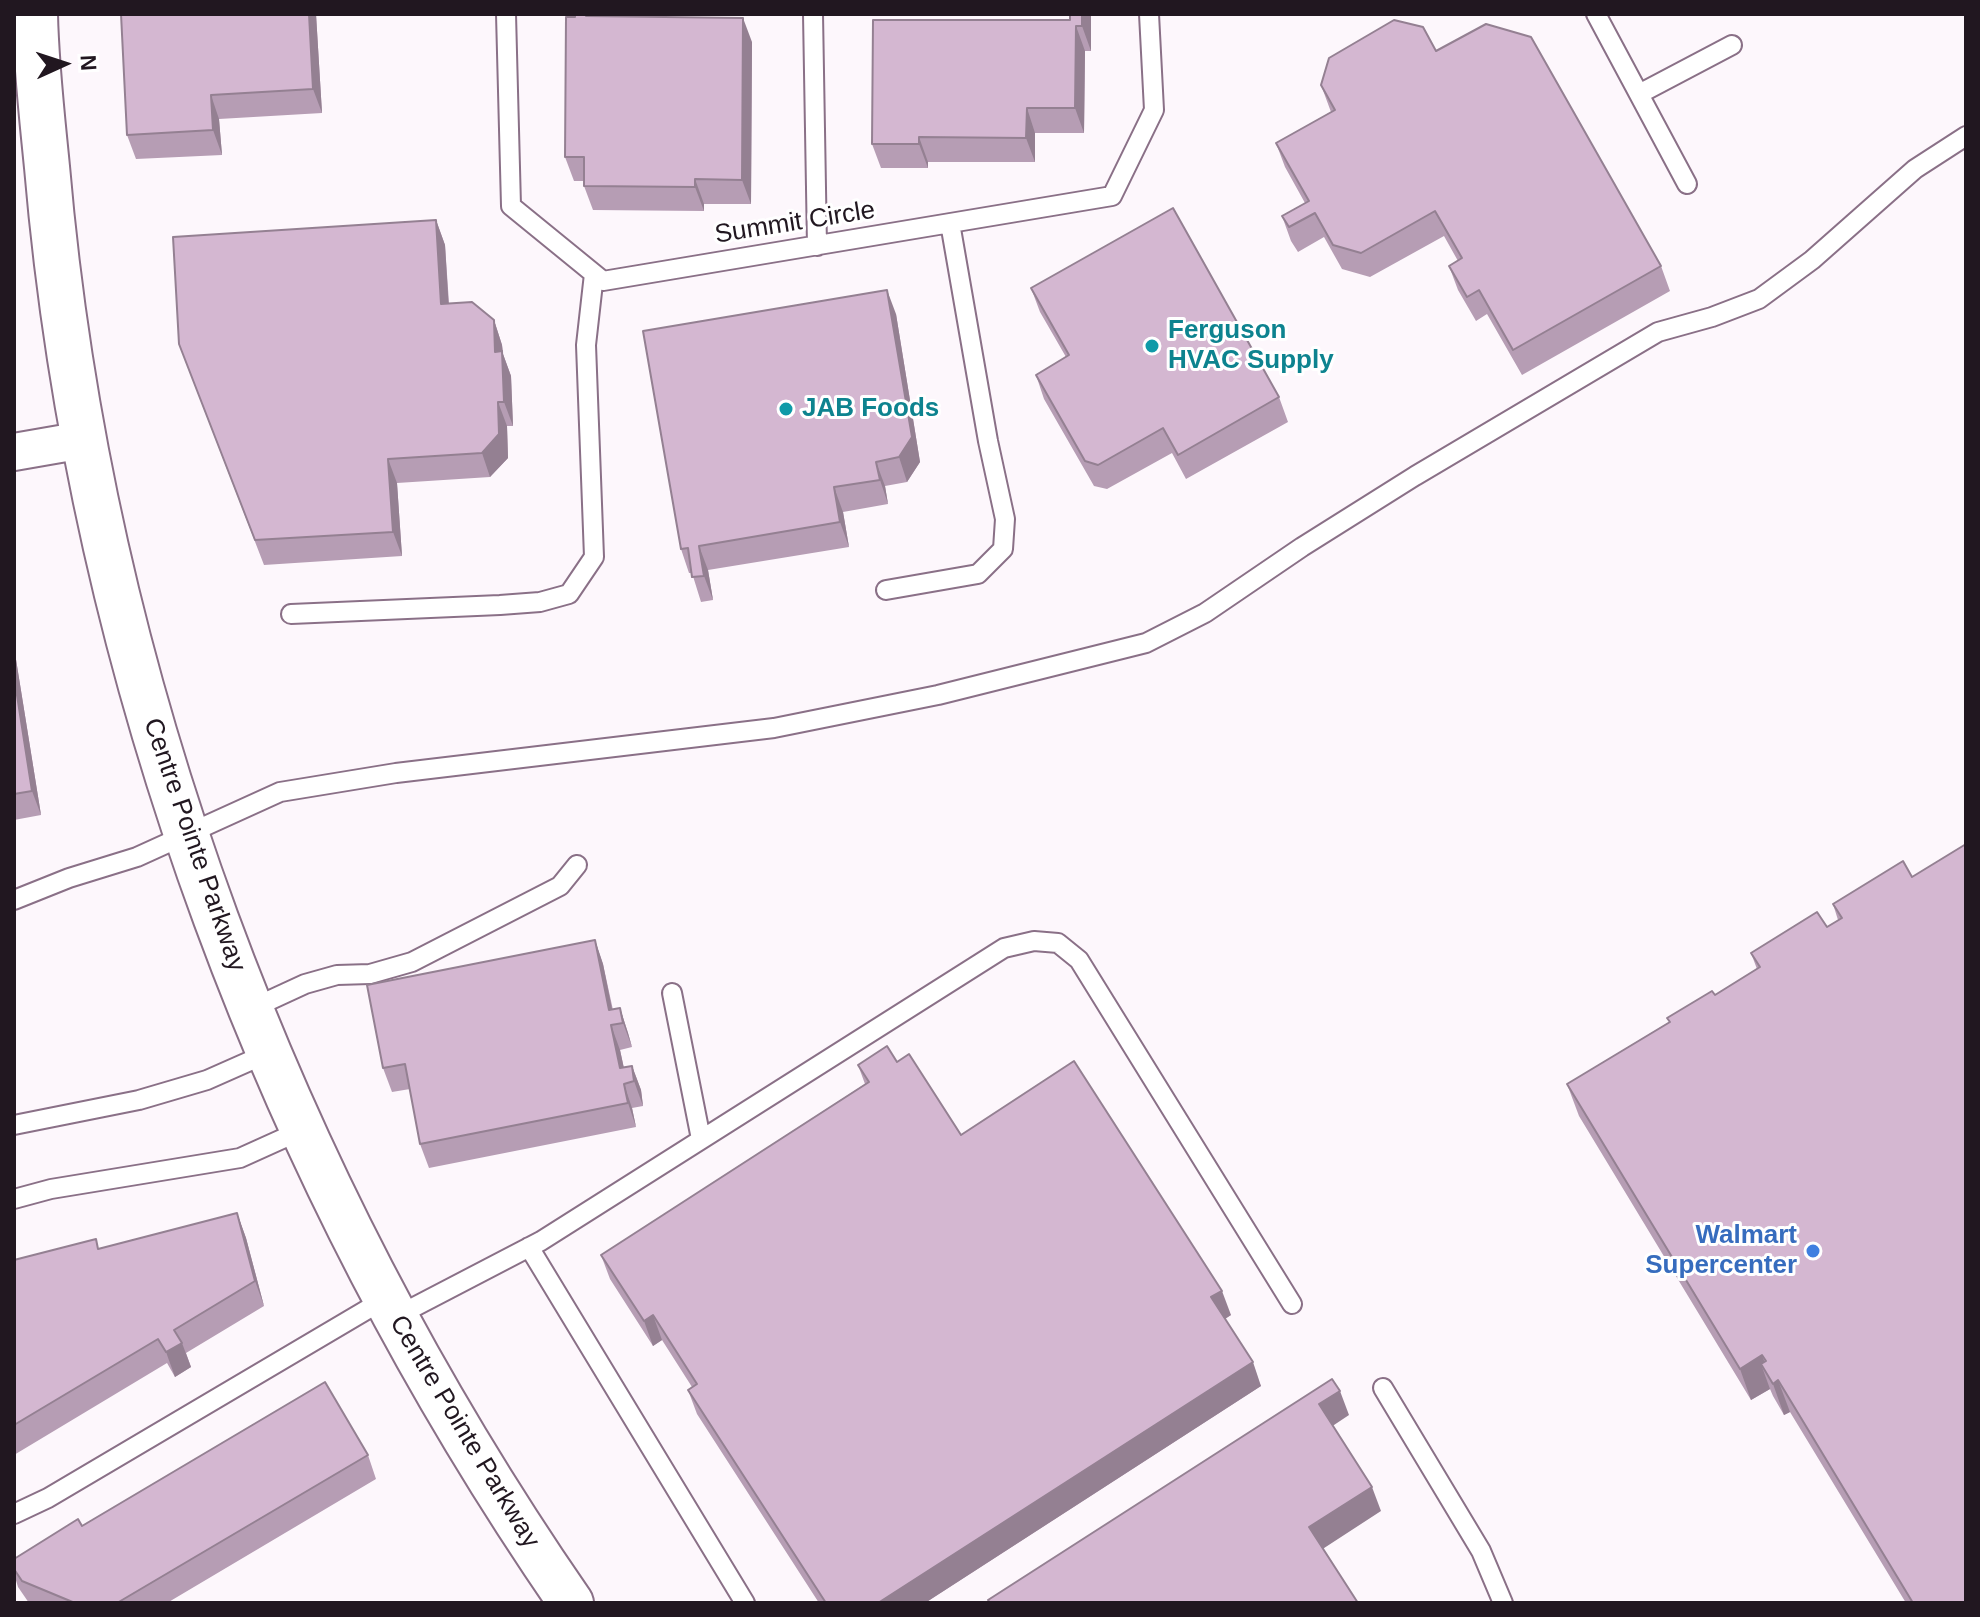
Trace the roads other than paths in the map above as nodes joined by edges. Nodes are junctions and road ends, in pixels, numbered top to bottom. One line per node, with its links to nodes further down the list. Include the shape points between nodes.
1 (35, 14): 13 (street, Centre Pointe Parkway, via 52,233)
2 (506, 14): 12 (lane, via 511,206)
3 (813, 14): 11 (lane)
4 (1149, 14): 10 (lane, Summit Circle, via 1154,110 1112,196)
5 (1596, 14): 7 (lane)
6 (1732, 45): 7 (lane)
7 (1639, 94): 9 (lane)
8 (1966, 136): 17 (lane, via 1915,169 1759,299 1658,332 1415,476 1205,613 1146,643 938,695 774,728 280,792)
9 (1687, 184)
10 (950, 223): 11 (lane, Summit Circle); 15 (lane, via 1005,519 1003,549 978,574)
11 (817, 246): 12 (lane, Summit Circle, via 603,281)
12 (594, 274): 16 (lane, via 586,345 594,557 569,594 500,605)
13 (83, 440): 14 (street); 17 (street, Centre Pointe Parkway, via 116,589)
14 (14, 452)
15 (886, 590)
16 (291, 614)
17 (187, 834): 19 (lane); 21 (street, Centre Pointe Parkway)
18 (577, 865): 21 (lane, via 560,886 412,962 305,984)
19 (14, 900)
20 (672, 993): 25 (lane)
21 (250, 1009): 22 (street, Centre Pointe Parkway)
22 (268, 1053): 23 (lane, via 207,1080 139,1100); 24 (street, Centre Pointe Parkway)
23 (14, 1125)
24 (302, 1130): 26 (lane, via 240,1158); 29 (street, Centre Pointe Parkway)
25 (701, 1139): 27 (lane); 28 (lane, via 1004,948 1034,941 1058,943 1079,960)
26 (14, 1199)
27 (529, 1247): 29 (lane); 33 (lane)
28 (1292, 1304)
29 (390, 1308): 31 (lane); 32 (street, Centre Pointe Parkway, via 460,1432)
30 (1383, 1388): 34 (lane, via 1481,1551)
31 (14, 1514)
32 (571, 1603)
33 (745, 1603)
34 (1503, 1603)

